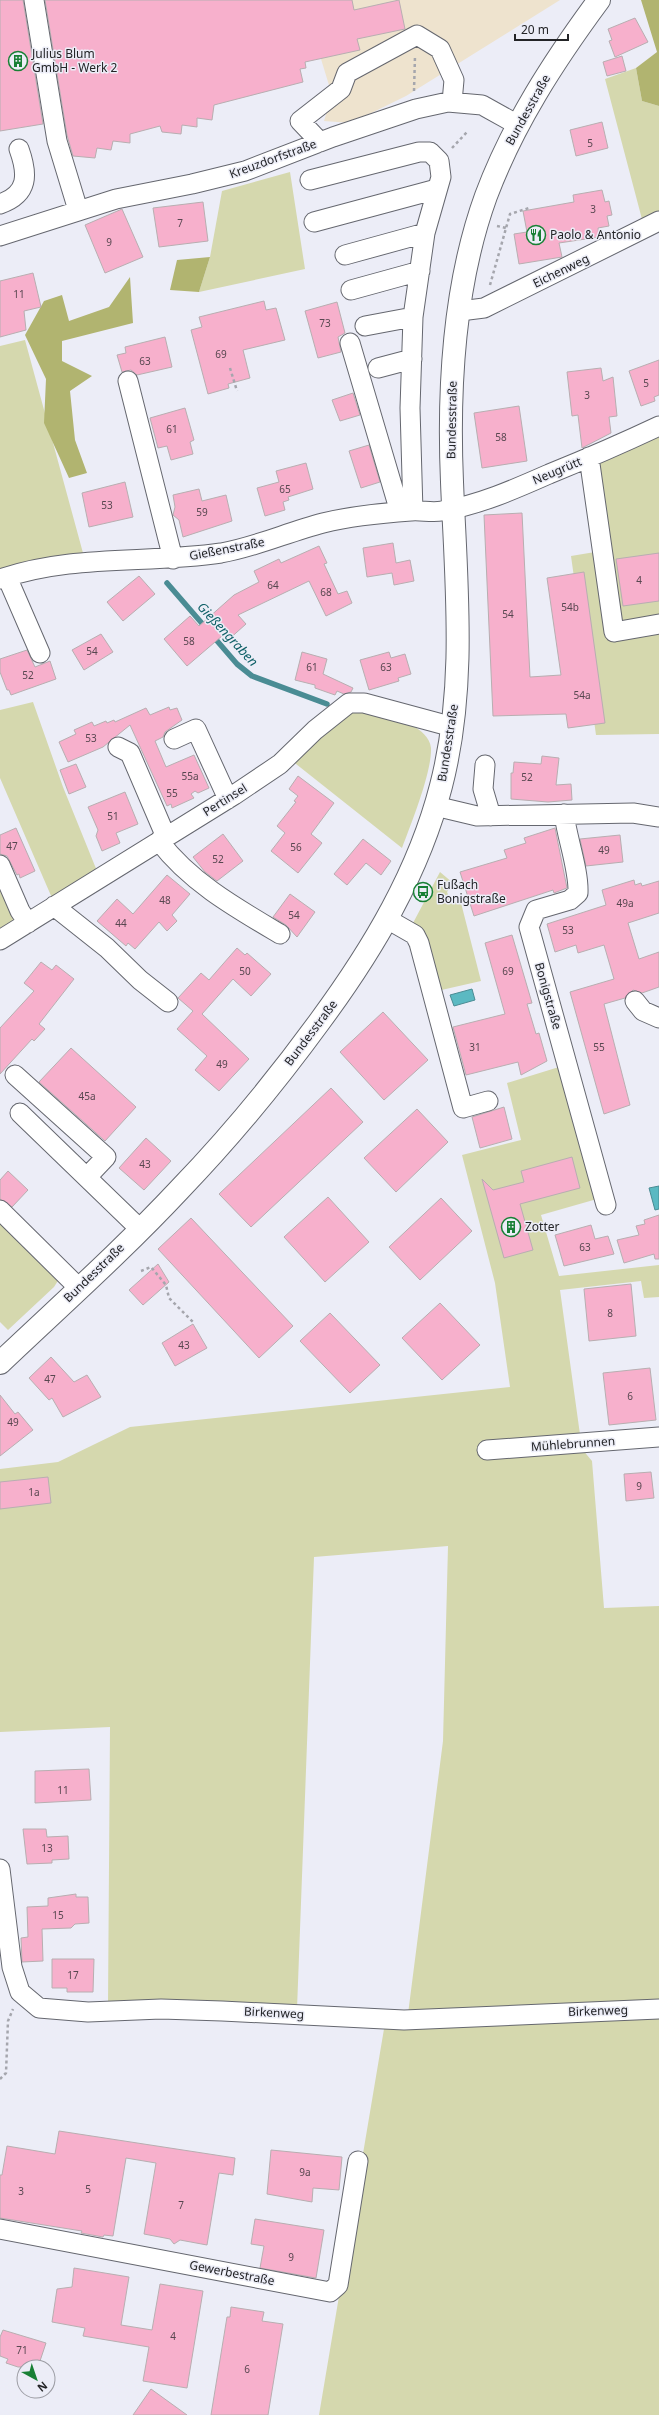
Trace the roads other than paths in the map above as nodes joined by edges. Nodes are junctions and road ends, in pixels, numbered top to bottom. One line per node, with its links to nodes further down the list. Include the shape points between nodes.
1 (34, 0): 10 (street, via 57,141)
2 (599, 0): 4 (main road, Bundesstraße, via 559,55)
3 (452, 102): 4 (street, Kreuzdorfstraße, via 482,105); 5 (street, Kreuzdorfstraße, via 416,109); 5 (street, via 454,80 440,49 416,36 347,73 341,89 300,120)
4 (518, 126): 18 (main road, Bundesstraße, via 486,196 470,255)
5 (320, 142): 10 (street, Kreuzdorfstraße, via 245,171 116,199)
6 (19, 149): 9 (street, via 24,164 24,185 14,199)
7 (310, 180): 8 (street, via 419,152 430,152 439,161 441,177)
8 (438, 189): 12 (street); 13 (street)
9 (0, 204)
10 (78, 210): 14 (street, Kreuzdorfstraße)
11 (659, 221): 18 (street, Eichenweg, via 484,308)
12 (314, 222)
13 (425, 233): 15 (street); 16 (street)
14 (0, 236)
15 (345, 255)
16 (420, 271): 17 (street); 19 (street)
17 (351, 290)
18 (460, 311): 27 (main road, Bundesstraße, via 450,418)
19 (413, 317): 20 (street); 22 (street)
20 (365, 326)
21 (350, 343): 28 (street)
22 (412, 359): 23 (street); 28 (street)
23 (378, 368)
24 (128, 381): 29 (street)
25 (659, 426): 26 (street, Neugrütt)
26 (589, 457): 27 (street, Neugrütt, via 513,490); 31 (street, via 614,632)
27 (453, 508): 28 (street, Gießenstraße, via 440,511); 33 (main road, Bundesstraße, via 458,670)
28 (407, 511): 29 (street, Gießenstraße, via 323,523 268,542)
29 (173, 559): 30 (street, Gießenstraße, via 70,562 26,570)
30 (4, 578): 32 (street)
31 (659, 624)
32 (40, 653)
33 (453, 727): 37 (street, Pertinsel, via 364,703 349,703 315,730 280,764); 38 (main road, Bundesstraße)
34 (174, 739): 37 (street, via 196,729)
35 (118, 747): 42 (street, via 130,753)
36 (485, 765): 40 (street, via 483,789)
37 (228, 799): 42 (street, Pertinsel)
38 (435, 806): 40 (street, via 477,816); 45 (main road, Bundesstraße, via 411,872)
39 (564, 814): 40 (street); 41 (street, via 633,813); 56 (street, Bonigstraße, via 579,884 578,893 570,900 536,910 529,927)
40 (491, 816)
41 (659, 817)
42 (162, 839): 44 (street, Pertinsel); 47 (street, via 167,851 207,888)
43 (0, 865): 46 (street, via 20,911)
44 (54, 906): 46 (street, Pertinsel); 50 (street, via 107,948 140,980)
45 (387, 919): 53 (street, via 415,935 419,943 463,1108); 58 (main road, Bundesstraße, via 343,990 288,1064 230,1134)
46 (28, 922): 48 (street, Pertinsel)
47 (280, 934)
48 (0, 940)
49 (635, 1001): 51 (street, via 643,1011)
50 (168, 1002)
51 (659, 1018)
52 (15, 1075): 55 (street, via 106,1157)
53 (488, 1101)
54 (20, 1113): 55 (street)
55 (88, 1177): 58 (street)
56 (606, 1205)
57 (0, 1210): 59 (street)
58 (140, 1229): 59 (main road, Bundesstraße)
59 (79, 1288): 60 (main road, Bundesstraße)
60 (0, 1364)
61 (659, 1437): 62 (street, Mühlebrunnen)
62 (486, 1450)
63 (0, 1869): 64 (street, Birkenweg, via 12,1967 20,1992 39,2008 88,2012 222,2011 404,2020)
64 (659, 2009)
65 (358, 2162): 66 (street, Gewerbestraße, via 338,2285 330,2292)
66 (0, 2229)

